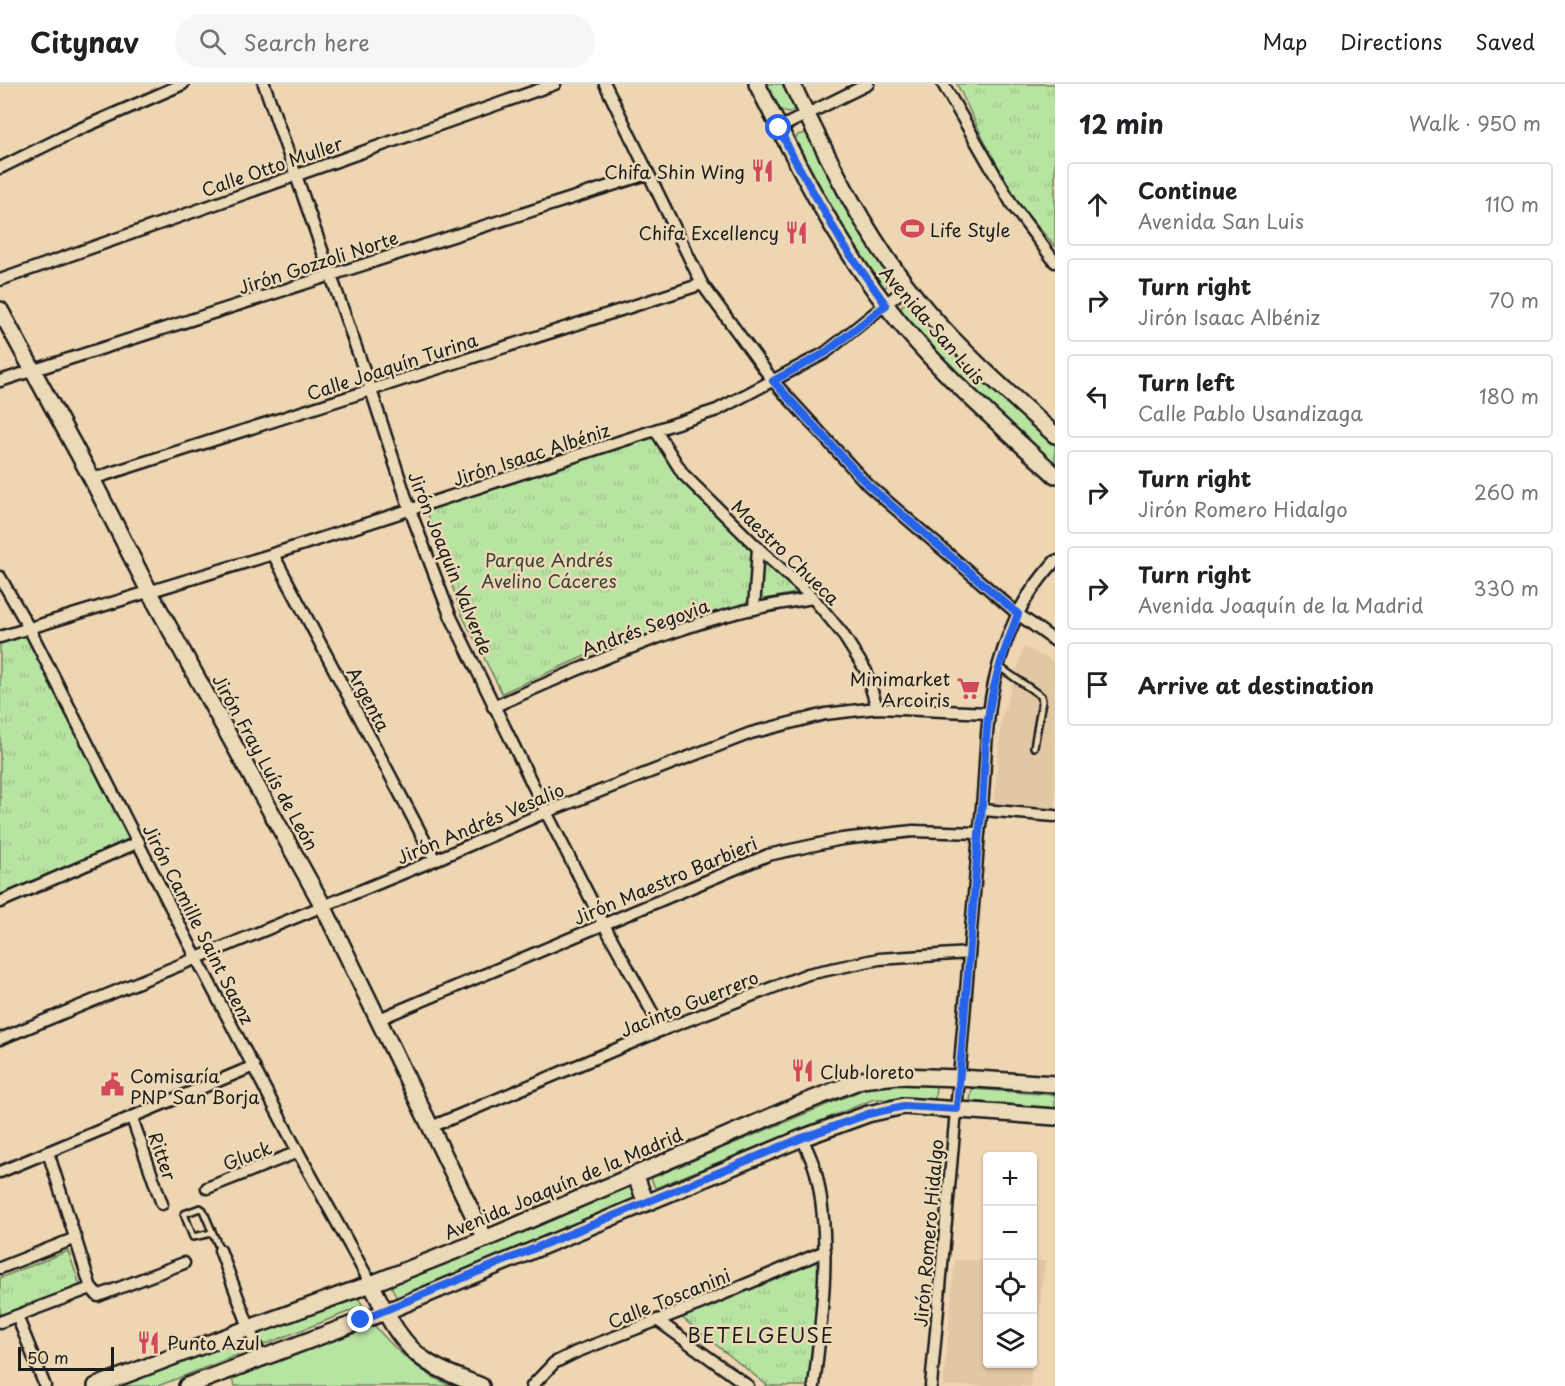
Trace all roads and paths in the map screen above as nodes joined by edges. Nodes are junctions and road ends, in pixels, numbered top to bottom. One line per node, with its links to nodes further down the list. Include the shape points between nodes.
1 (183, 84): 11 (street)
2 (264, 84): 13 (street, Jirón Joaquin Valverde)
3 (555, 84): 13 (street, Calle Otto Muller)
4 (604, 84): 12 (street)
5 (757, 84): 10 (street, Avenida San Luis)
6 (792, 84): 9 (street, Avenida San Luis)
7 (868, 84): 9 (street)
8 (943, 84): 14 (street, via 1014,206)
9 (807, 114): 10 (street); 18 (street, Avenida San Luis, via 835,172)
10 (779, 128): 19 (street, Avenida San Luis, via 844,246)
11 (0, 168)
12 (647, 174): 15 (street, Jirón Gozzoli Norte); 17 (street)
13 (296, 175): 15 (street, Jirón Joaquin Valverde); 16 (street, Calle Otto Muller)
14 (1055, 262)
15 (330, 275): 21 (street, Jirón Gozzoli Norte); 24 (street, Jirón Joaquin Valverde)
16 (0, 280)
17 (702, 284): 23 (street); 24 (street, Calle Joaquín Turina)
18 (907, 287): 19 (street, Jirón Isaac Albéniz); 26 (street, Avenida San Luis, via 968,356)
19 (886, 305): 23 (street, Jirón Isaac Albéniz, via 825,353); 27 (street, Avenida San Luis, via 967,395)
20 (0, 310): 21 (street, Jirón Fray Luís de León)
21 (33, 371): 22 (street, Jirón Gozzoli Norte); 28 (street, Jirón Fray Luís de León)
22 (0, 381)
23 (773, 381): 25 (street, Jirón Isaac Albéniz, via 717,410); 37 (street, via 868,485)
24 (371, 390): 28 (street, Calle Joaquín Turina); 29 (street, Jirón Joaquin Valverde)
25 (656, 431): 29 (street, Jirón Isaac Albéniz); 30 (street, Maestro Chueca, via 683,474)
26 (1055, 435)
27 (1055, 475)
28 (92, 479): 34 (street, Jirón Fray Luís de León)
29 (410, 510): 31 (street, Jirón Isaac Albéniz); 42 (street, Jirón Joaquin Valverde, via 450,615)
30 (758, 548): 35 (street, Maestro Chueca); 36 (street)
31 (273, 554): 34 (street, Jirón Isaac Albéniz); 51 (street, Argenta)
32 (1055, 561): 37 (street, Jirón Romero Hidalgo, via 1031,590)
33 (0, 577): 38 (street, Jirón Camille Saint Saenz)
34 (149, 591): 38 (street, Jirón Isaac Albéniz); 53 (street, Jirón Fray Luís de León)
35 (813, 598): 36 (street, Andrés Segovia); 43 (street, Maestro Chueca, via 862,664)
36 (754, 609): 42 (street, Andrés Segovia, via 665,635)
37 (1018, 614): 40 (street); 41 (street, Jirón Romero Hidalgo)
38 (29, 628): 39 (street, Jirón Isaac Albéniz); 50 (street, Jirón Camille Saint Saenz)
39 (0, 637)
40 (1055, 640)
41 (998, 666): 44 (street, Jirón Romero Hidalgo); 45 (lane, via 1041,696)
42 (494, 707): 47 (street, Jirón Joaquin Valverde)
43 (877, 708): 44 (street, Jirón Andrés Vesalio); 47 (street, Jirón Andrés Vesalio, via 825,714 751,733)
44 (989, 713): 46 (street, Jirón Romero Hidalgo)
45 (1034, 747)
46 (983, 810): 48 (street); 49 (street, Jirón Romero Hidalgo)
47 (546, 812): 51 (street, Jirón Andrés Vesalio); 54 (street, Jirón Joaquin Valverde)
48 (1055, 816)
49 (979, 833): 54 (street, Jirón Maestro Barbieri, via 913,831 842,839 768,855); 55 (street, Jirón Romero Hidalgo)
50 (139, 842): 52 (street); 56 (street, Jirón Camille Saint Saenz)
51 (435, 860): 53 (street, Jirón Andrés Vesalio)
52 (0, 902)
53 (323, 906): 56 (street, Jirón Andrés Vesalio); 57 (street, Jirón Fray Luís de León)
54 (603, 923): 57 (street, Jirón Maestro Barbieri); 58 (street, Jirón Joaquin Valverde)
55 (969, 953): 58 (street, Jacinto Guerrero, via 879,959 808,974); 61 (street, Jirón Romero Hidalgo)
56 (197, 959): 59 (street, Jirón Andrés Vesalio); 60 (street, Jirón Camille Saint Saenz)
57 (379, 1019): 66 (street, Jirón Fray Luís de León)
58 (662, 1030): 66 (street, Jacinto Guerrero)
59 (0, 1039)
60 (254, 1066): 65 (street); 69 (street, Jirón Camille Saint Saenz)
61 (959, 1078): 62 (street, Avenida Joaquín de la Madrid); 63 (street, Jirón Romero Hidalgo); 71 (street, Avenida Joaquín de la Madrid, via 898,1076 861,1080)
62 (1055, 1084)
63 (957, 1109): 64 (street); 67 (street, via 904,1106 868,1114); 97 (street, Jirón Romero Hidalgo)
64 (1055, 1117)
65 (132, 1118): 68 (street); 74 (street, Ritter)
66 (431, 1127): 77 (street, Jirón Fray Luís de León)
67 (802, 1138): 73 (street); 79 (street, via 816,1171 824,1215)
68 (48, 1152): 70 (street); 76 (street)
69 (298, 1152): 72 (street, Gluck); 82 (street, Jirón Camille Saint Saenz)
70 (0, 1172)
71 (635, 1174): 73 (street); 77 (street, Avenida Joaquín de la Madrid)
72 (207, 1188)
73 (646, 1203): 84 (street)
74 (162, 1204)
75 (212, 1233): 75 (lane, via 202,1209 184,1214 193,1237); 78 (lane)
76 (76, 1238): 81 (street); 83 (street)
77 (485, 1239): 82 (street, Avenida Joaquín de la Madrid)
78 (220, 1250): 88 (street)
79 (825, 1251): 86 (street, Calle Toscanini); 96 (street)
80 (184, 1263): 83 (street, via 98,1296)
81 (0, 1268)
82 (371, 1284): 84 (street); 88 (street, Avenida Joaquín de la Madrid)
83 (91, 1288): 85 (street)
84 (385, 1312): 89 (street); 93 (street, via 409,1346 428,1363)
85 (17, 1316): 87 (street); 90 (street)
86 (657, 1320): 94 (street, Calle Toscanini, via 554,1363); 95 (street)
87 (0, 1322)
88 (249, 1328): 89 (street); 91 (street, Avenida Joaquín de la Madrid)
89 (261, 1359): 92 (street)
90 (45, 1386)
91 (96, 1386)
92 (188, 1386)
93 (481, 1386)
94 (532, 1386)
95 (748, 1386)
96 (814, 1386)
97 (931, 1386)

